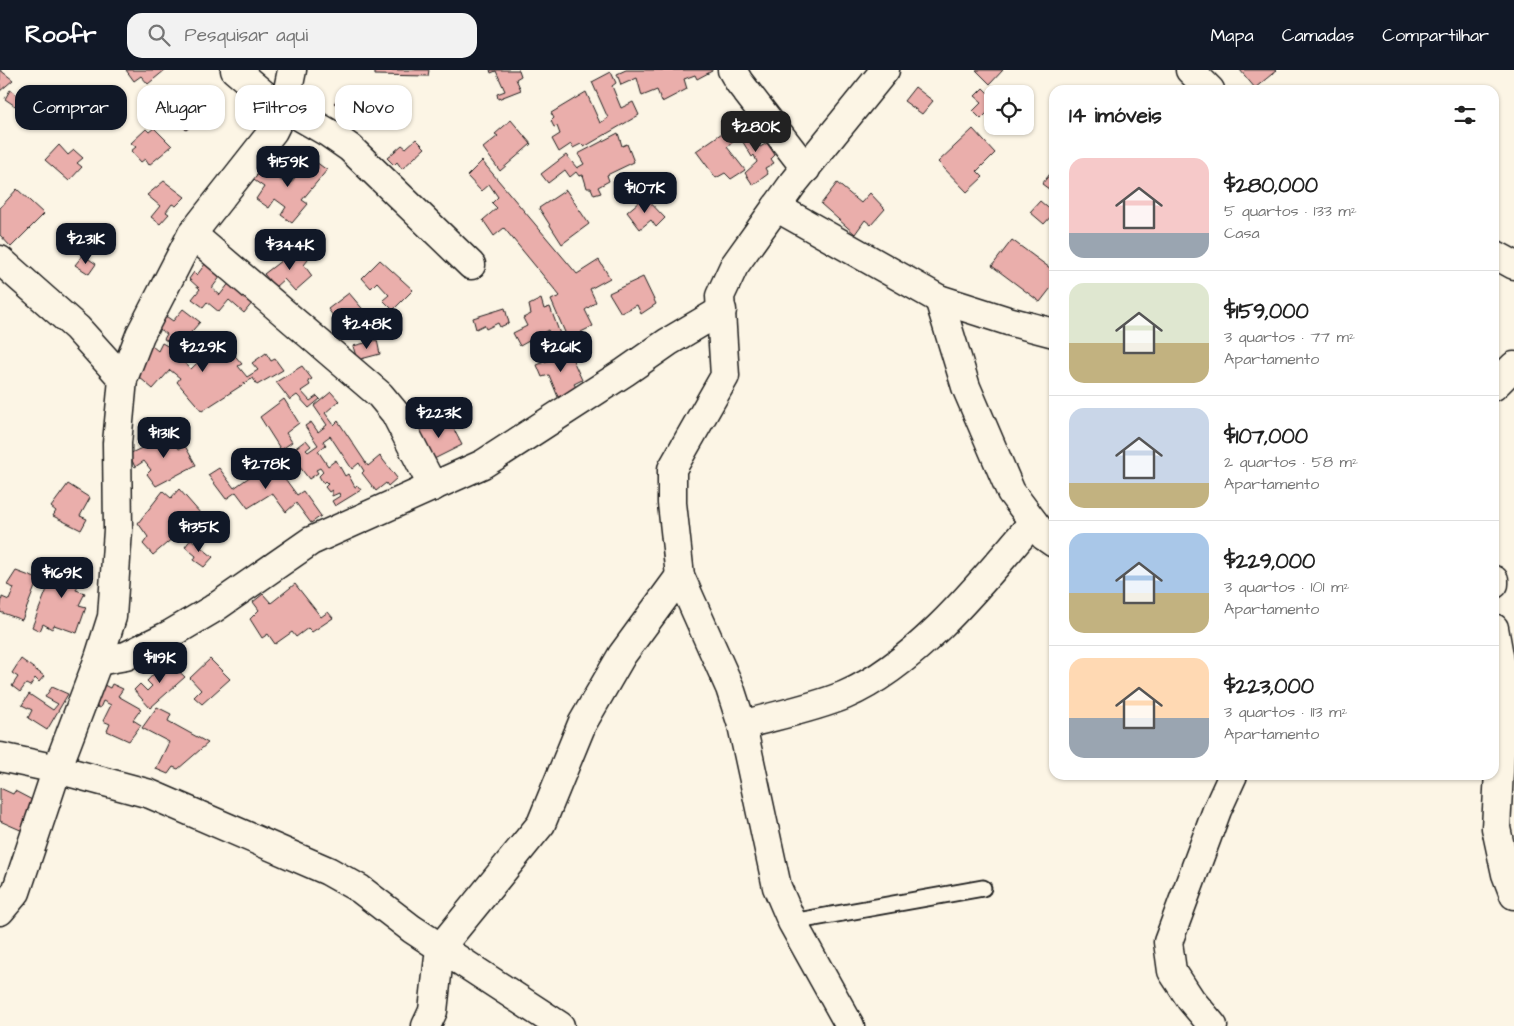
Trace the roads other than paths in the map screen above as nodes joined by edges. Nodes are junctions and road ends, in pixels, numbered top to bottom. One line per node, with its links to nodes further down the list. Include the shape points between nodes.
1 (234, 70): 6 (street)
2 (292, 70): 7 (street)
3 (732, 70): 11 (street)
4 (885, 70): 11 (street)
5 (1190, 70): 8 (street)
6 (252, 85)
7 (289, 85)
8 (1205, 85)
9 (274, 130): 13 (street)
10 (323, 130): 16 (street, via 350,148)
11 (806, 169): 12 (street)
12 (776, 207): 18 (street); 19 (street, via 734,266 720,296)
13 (192, 234): 22 (street, via 140,335); 24 (street, via 380,395 395,413)
14 (1499, 257): 17 (street)
15 (0, 260): 22 (street, via 77,328)
16 (471, 265)
17 (1514, 265)
18 (938, 299): 20 (street); 25 (street, via 966,387 1011,492)
19 (722, 310): 24 (street, via 483,464); 27 (street, via 725,376 672,469 672,503)
20 (1049, 332)
21 (1514, 366): 23 (street)
22 (123, 379): 29 (street, via 117,443 118,530 112,617)
23 (1499, 381)
24 (433, 487): 29 (street, via 311,541 213,609 169,635 126,656)
25 (1033, 522): 26 (street); 30 (street, via 982,582 901,663 844,695)
26 (1049, 540)
27 (680, 576): 30 (street, via 730,688); 40 (street, via 622,655 582,724 541,824)
28 (1499, 656): 32 (street, via 1502,697)
29 (98, 661): 33 (street)
30 (742, 725): 39 (street, via 777,887)
31 (0, 757): 33 (street)
32 (1499, 762)
33 (57, 769): 38 (street, via 16,892); 40 (street, via 150,794 328,870 360,889)
34 (1231, 780): 42 (street, via 1168,942 1172,971)
35 (1498, 780): 37 (street, via 1496,828)
36 (983, 888): 39 (lane)
37 (1514, 895)
38 (0, 911)
39 (792, 922): 44 (street)
40 (440, 948): 41 (street); 43 (street)
41 (435, 1021)
42 (1202, 1022)
43 (560, 1026)
44 (850, 1026)

